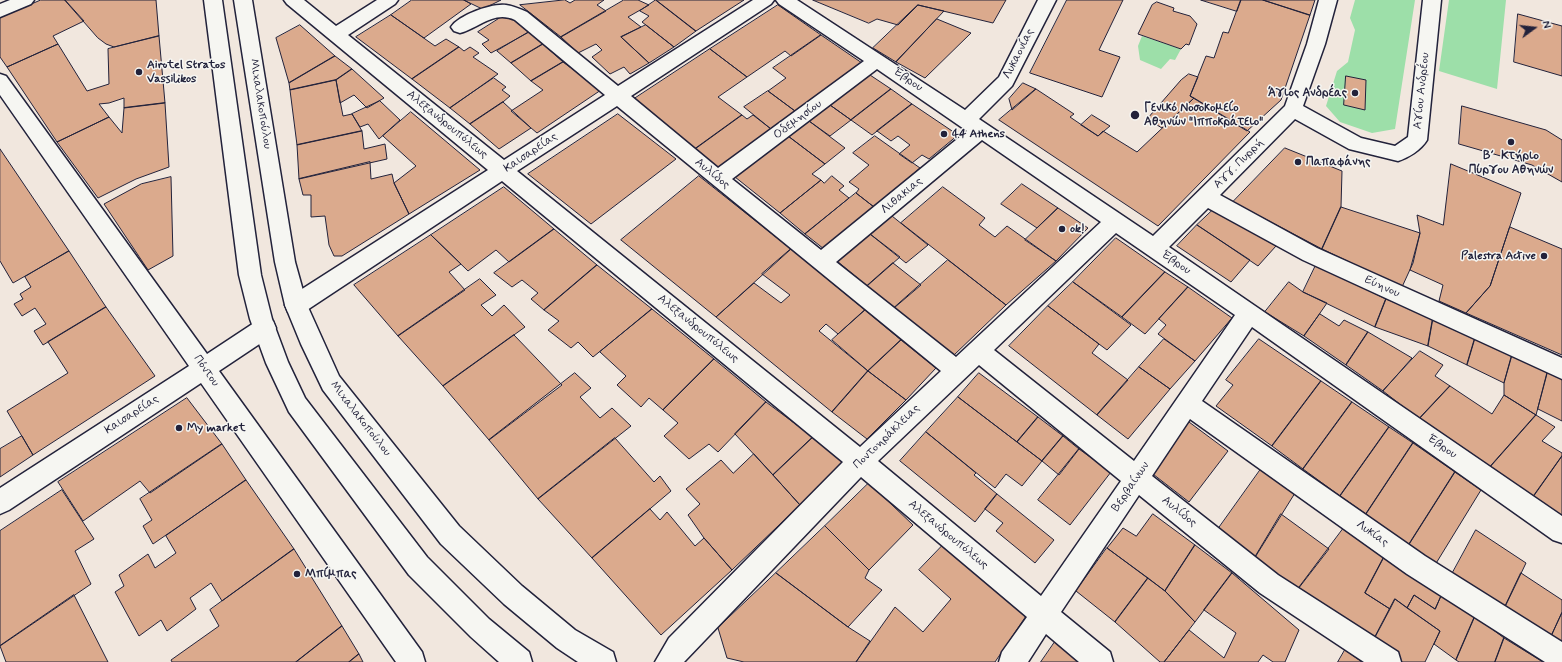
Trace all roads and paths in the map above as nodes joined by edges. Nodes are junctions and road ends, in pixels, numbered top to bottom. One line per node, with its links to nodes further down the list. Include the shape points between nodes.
1 (25, 0): 11 (street)
2 (213, 0): 29 (street, via 250,275)
3 (243, 0): 17 (street, Μιχαλακοπούλου)
4 (293, 0): 13 (street, Αλεξανδρουπόλεως)
5 (389, 0): 13 (street)
6 (765, 0): 18 (street, Καισαρείας)
7 (785, 0): 14 (street, Έβρου)
8 (1047, 0): 20 (street, Λυκαονίας, via 1006,81)
9 (1328, 0): 19 (street, Αγγ. Πυρρή, via 1316,44)
10 (1432, 0): 19 (street, Αγίου Ανδρέου, via 1416,140 1398,154 1356,144)
11 (0, 11)
12 (460, 27): 18 (street, Αυλίδος, via 477,16 500,10 512,10)
13 (336, 34): 21 (street, Αλεξανδρουπόλεως)
14 (877, 60): 20 (street, Έβρου); 22 (street, Οδεμησίου)
15 (272, 70): 17 (street)
16 (0, 81): 31 (street, Πόντου)
17 (257, 85): 27 (street, Μιχαλακοπούλου, via 285,262)
18 (618, 95): 21 (street, Καισαρείας); 22 (street, Αυλίδος)
19 (1293, 109): 23 (street, Αγγ. Πυρρή)
20 (974, 125): 24 (street, Έβρου); 26 (street, Λιθακιας)
21 (503, 171): 27 (street, Καισαρείας); 35 (street, Αλεξανδρουπόλεως)
22 (718, 179): 26 (street, Αυλίδος)
23 (1206, 197): 25 (street, Αγγ. Πυρρή); 32 (street, Εύηνου, via 1310,254)
24 (1115, 221): 25 (street, Έβρου); 30 (street, Ποντοηράκλειας)
25 (1155, 248): 28 (street, Έβρου)
26 (822, 262): 33 (street, Αυλίδος)
27 (296, 305): 43 (street, Μιχαλακοπούλου, via 331,383 450,535 513,595 560,634)
28 (1250, 313): 34 (street, Βερβαίνων); 38 (street, Έβρου)
29 (264, 328): 31 (street, Καισαρείας); 42 (street, via 297,405 414,560 480,628)
30 (978, 351): 33 (street, Ποντοηράκλειας); 36 (street, Αυλίδος)
31 (204, 368): 37 (street, Καισαρείας); 41 (street, Πόντου)
32 (1562, 369)
33 (957, 371): 35 (street, Ποντοηράκλειας)
34 (1187, 404): 36 (street, Βερβαίνων); 40 (street, Λυκίας, via 1416,565)
35 (861, 462): 39 (street, Αλεξανδρουπόλεως); 44 (street, Ποντοηράκλειας, via 678,647)
36 (1137, 478): 39 (street, Βερβαίνων); 47 (street, Αυλίδος, via 1269,584)
37 (0, 502)
38 (1562, 531)
39 (1043, 616): 45 (street, Βερβαίνων); 46 (street, Αλεξανδρουπόλεως)
40 (1562, 657)
41 (412, 662)
42 (520, 662)
43 (602, 662)
44 (668, 662)
45 (1012, 662)
46 (1100, 662)
47 (1388, 662)

